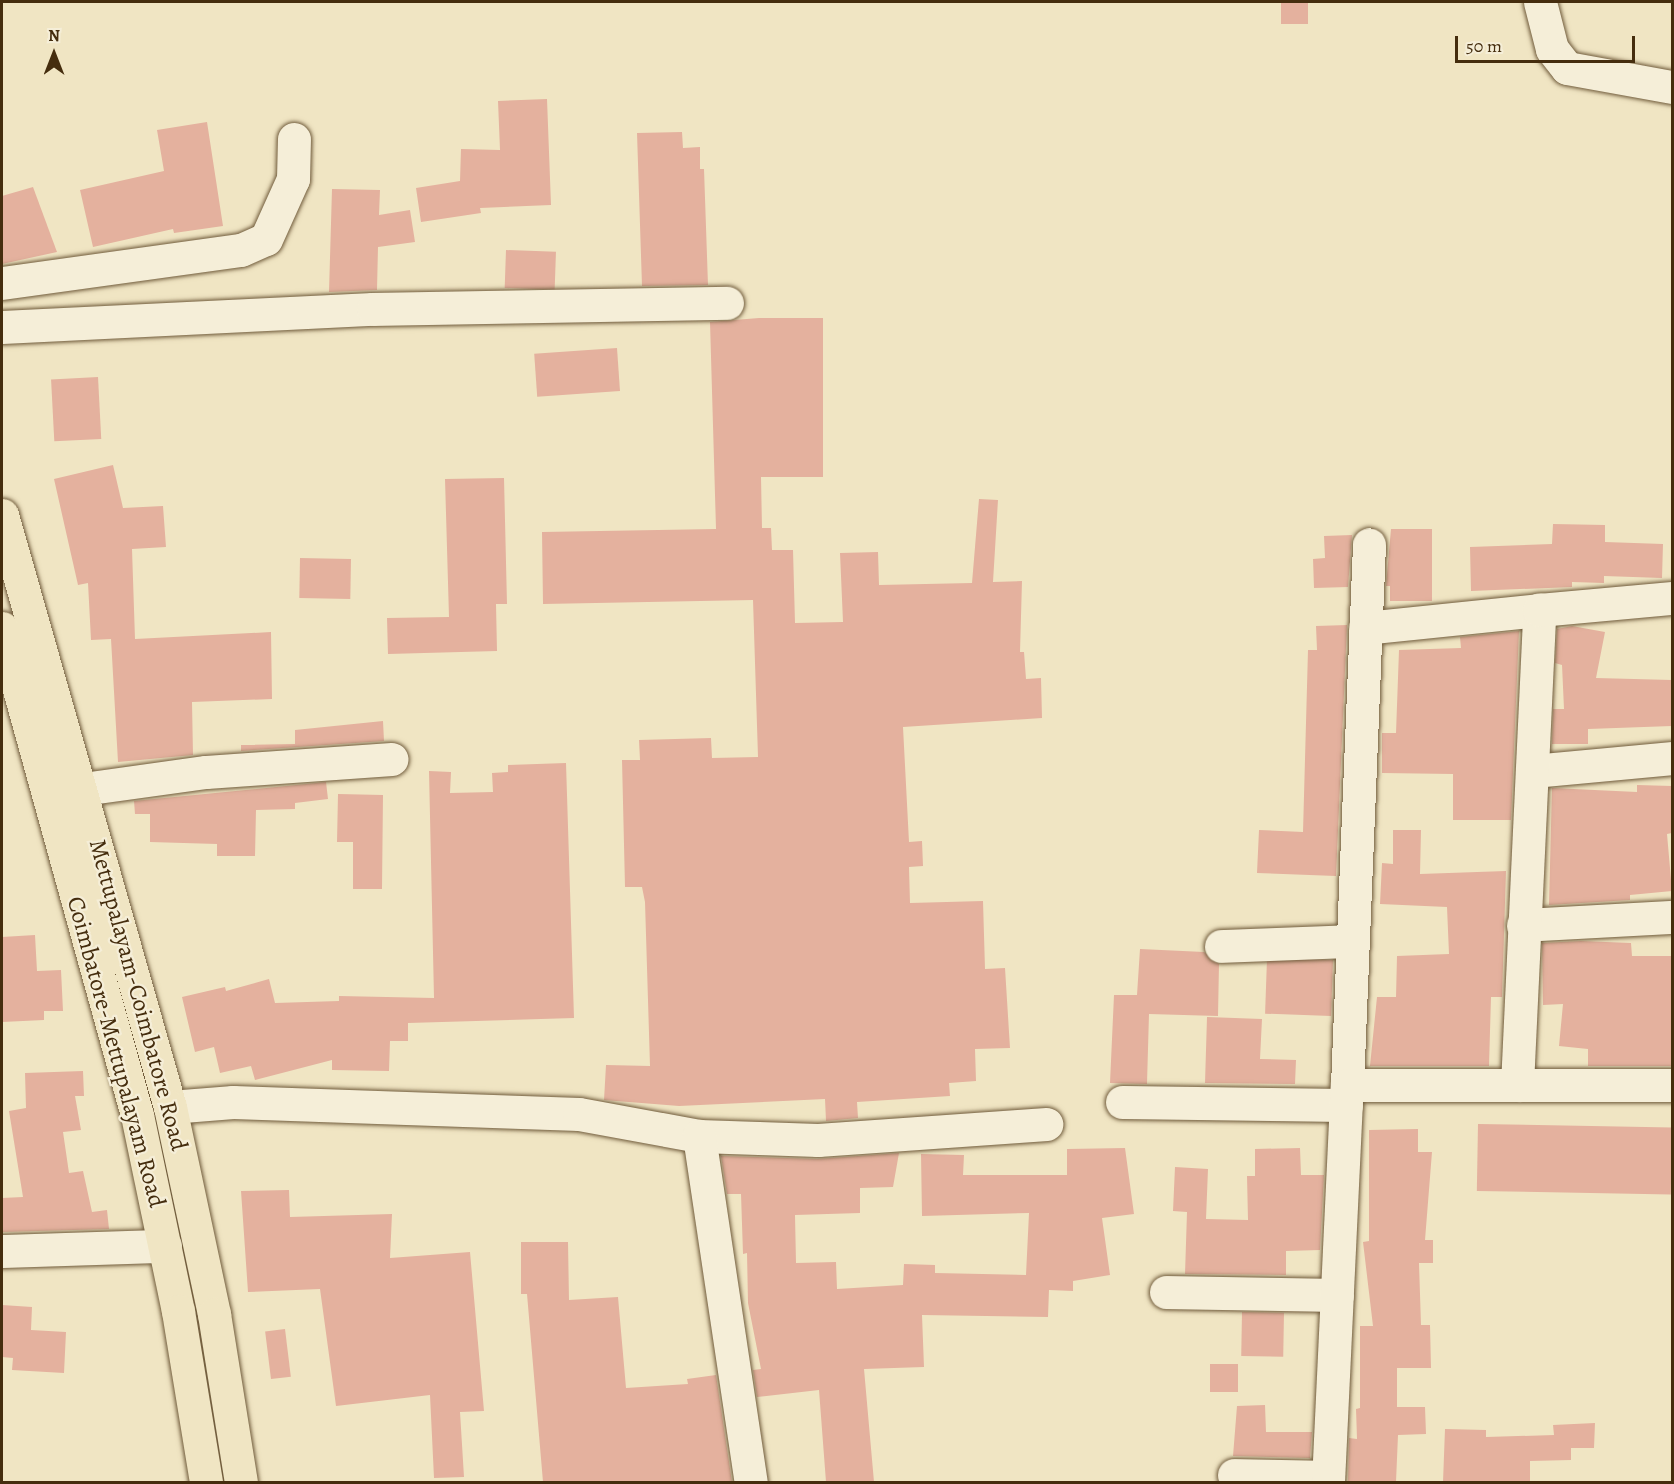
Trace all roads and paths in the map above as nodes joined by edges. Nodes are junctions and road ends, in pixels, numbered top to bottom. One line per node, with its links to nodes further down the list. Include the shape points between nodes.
1 (1540, 2): 2 (street, via 1552,49 1567,68)
2 (1672, 87)
3 (294, 139): 4 (street, via 293,179 266,239 241,250)
4 (2, 283)
5 (727, 303): 6 (street, via 374,309)
6 (2, 327)
7 (2, 514): 17 (highway, Mettupalayam-Coimbatore Road)
8 (1369, 544): 12 (street)
9 (1672, 598): 10 (street)
10 (1539, 610): 12 (street); 16 (street)
11 (2, 628): 13 (highway, Coimbatore-Mettupalayam Road)
12 (1365, 628): 20 (street)
13 (12, 708): 27 (highway, Coimbatore-Mettupalayam Road)
14 (1672, 758): 16 (street)
15 (392, 759): 17 (street, via 206,772)
16 (1533, 771): 19 (street)
17 (83, 789): 26 (highway, Mettupalayam-Coimbatore Road)
18 (1672, 917): 19 (street)
19 (1523, 925): 22 (street)
20 (1351, 941): 21 (street); 24 (street)
21 (1221, 946)
22 (1517, 1085): 23 (street); 24 (street)
23 (1672, 1085)
24 (1346, 1095): 25 (street); 33 (street)
25 (1122, 1102)
26 (170, 1107): 27 (highway); 29 (street, via 233,1102 579,1114); 37 (highway, Mettupalayam-Coimbatore Road, via 214,1314)
27 (137, 1115): 30 (highway, Coimbatore-Mettupalayam Road)
28 (1046, 1124): 29 (street, via 818,1140)
29 (699, 1136): 38 (street)
30 (165, 1246): 31 (street); 36 (highway, Coimbatore-Mettupalayam Road)
31 (2, 1251)
32 (1166, 1292): 33 (street)
33 (1337, 1295): 35 (street)
34 (1234, 1475): 35 (street)
35 (1328, 1480)
36 (206, 1482)
37 (241, 1482)
38 (751, 1482)

